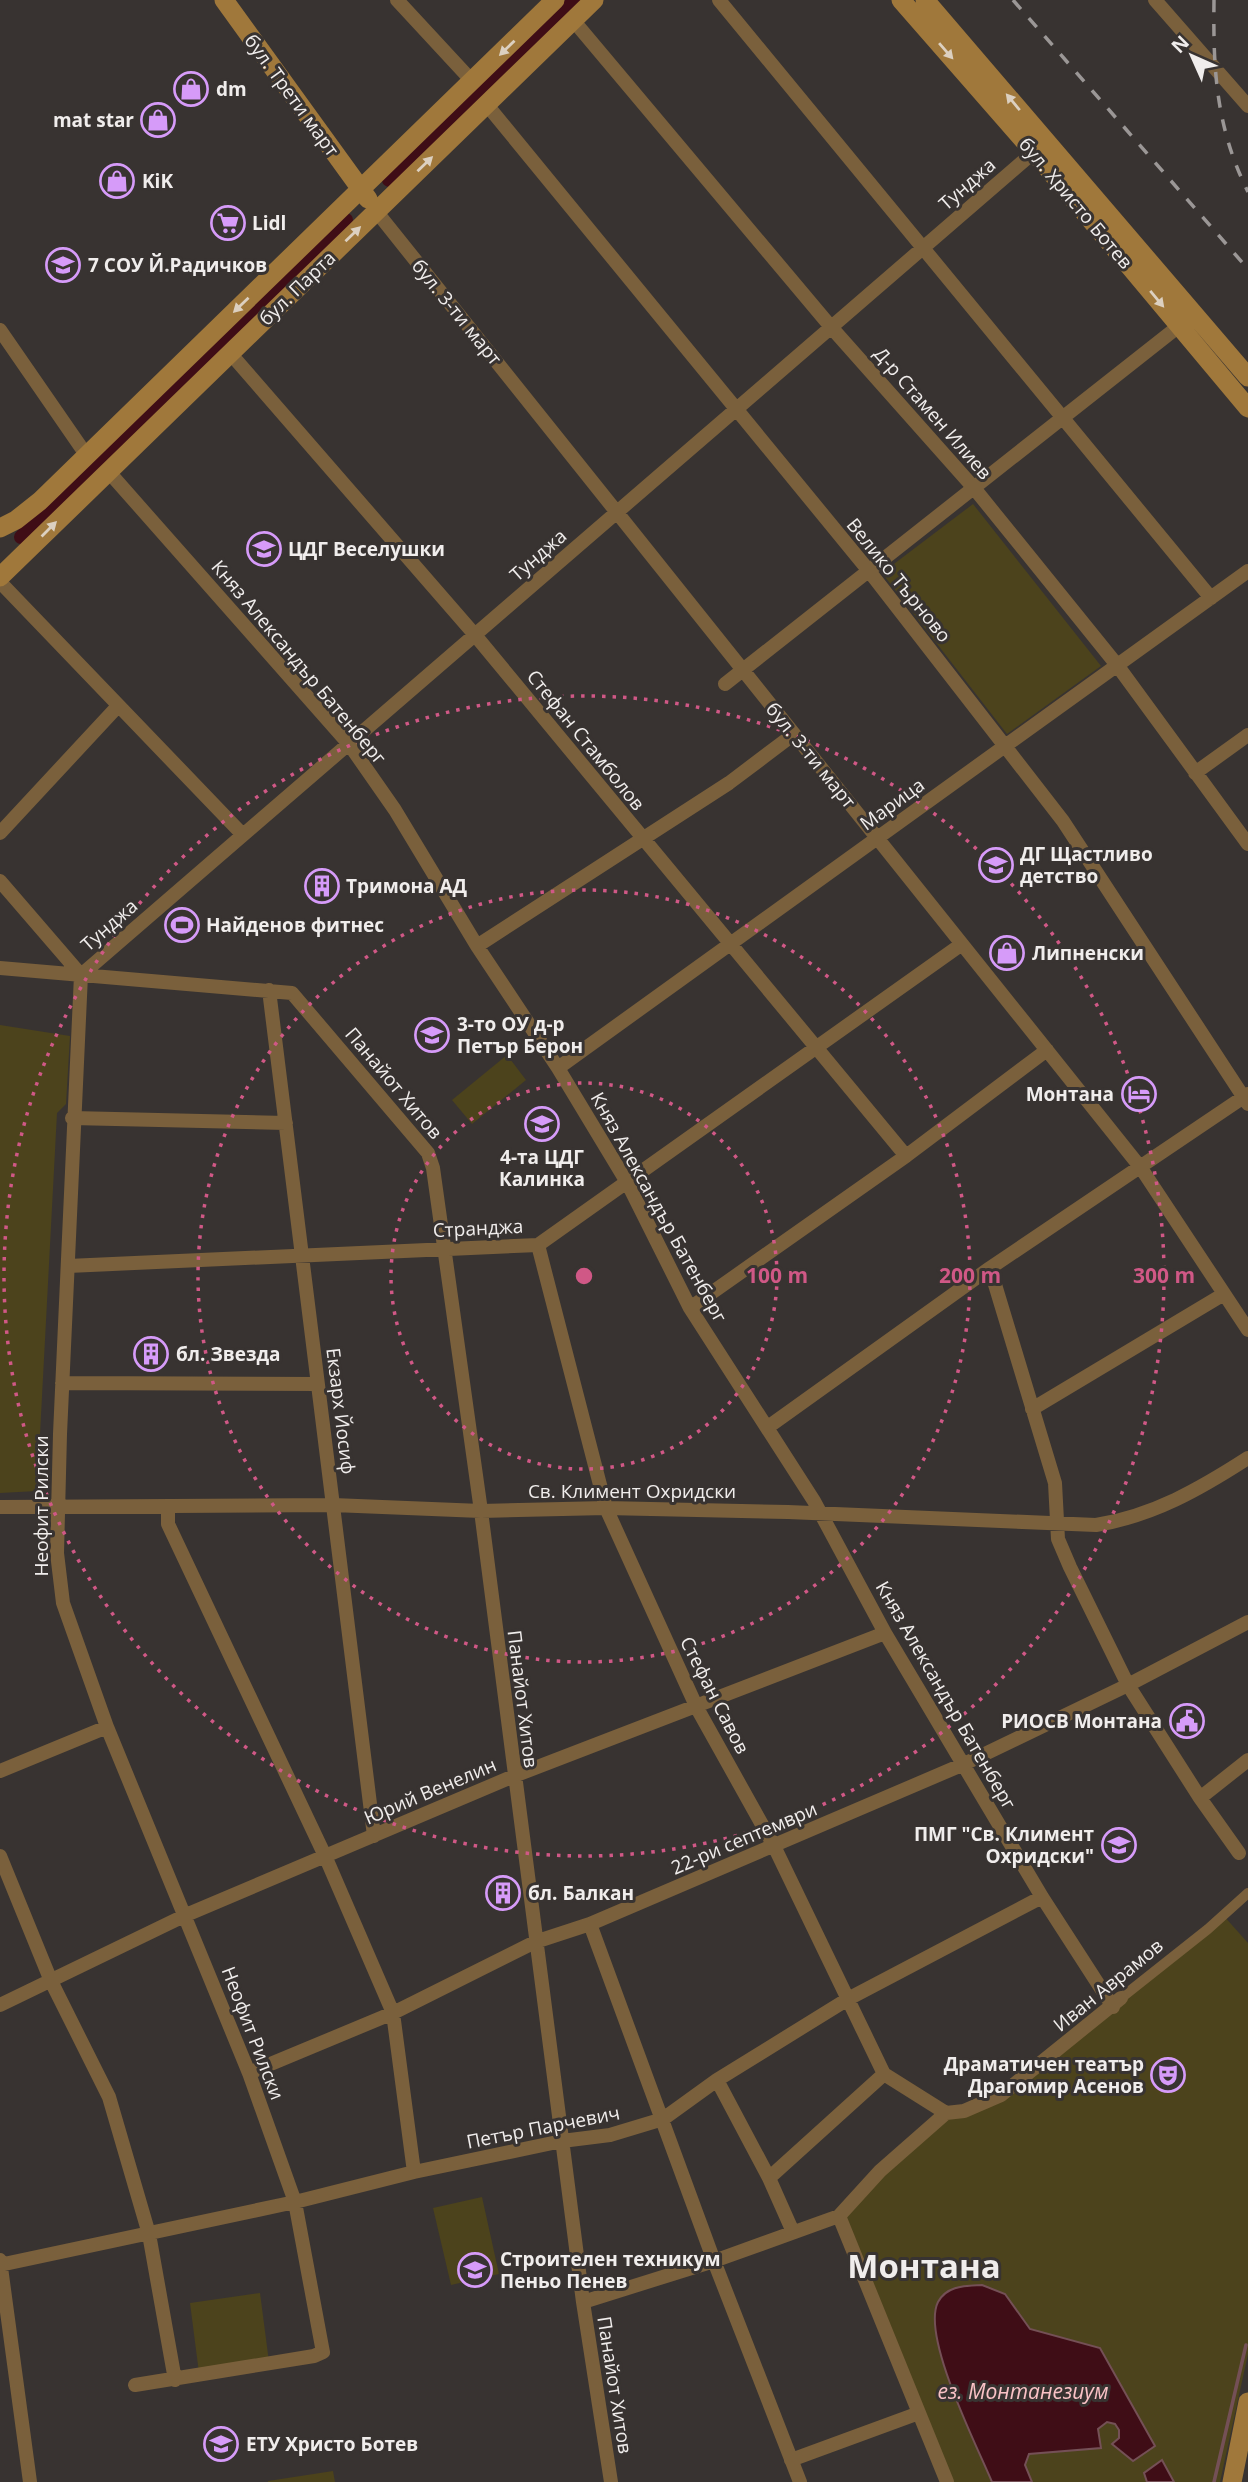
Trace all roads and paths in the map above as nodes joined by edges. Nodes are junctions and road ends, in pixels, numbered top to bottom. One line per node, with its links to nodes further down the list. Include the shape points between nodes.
1 (224, 0): 14 (main road, бул. Трети март)
2 (397, 0): 10 (street)
3 (555, 0): 10 (main road, бул. Парта, one-way to 10)
4 (594, 0): 9 (main road, бул. Парта)
5 (719, 0): 16 (street)
6 (901, 0): 13 (main road, бул. Христо Ботев, one-way to 13)
7 (925, 0): 21 (main road, бул. Христо Ботев, one-way to 7)
8 (1154, 0): 12 (street)
9 (573, 20): 11 (main road, бул. Парта); 18 (street, Д-р Стамен Илиев)
10 (472, 80): 14 (main road, бул. Парта)
11 (487, 105): 15 (main road, бул. Парта, one-way to 11); 23 (street, Велико Търново)
12 (1248, 106)
13 (1027, 158): 16 (street, Тунджа); 17 (main road, бул. Христо Ботев, one-way to 17)
14 (360, 190): 15 (main road, бул. 3-ти март); 25 (main road, бул. Парта, one-way to 25)
15 (376, 211): 20 (main road, бул. Парта, one-way to 15); 28 (street, бул. 3-ти март)
16 (923, 248): 18 (street, Тунджа); 24 (street)
17 (1179, 326): 22 (main road, бул. Христо Ботев); 24 (street)
18 (831, 327): 23 (street, Тунджа); 27 (street, Д-р Стамен Илиев)
19 (0, 330): 25 (street)
20 (230, 353): 26 (main road, бул. Парта); 34 (street, Стефан Стамболов)
21 (1248, 377)
22 (1248, 408)
23 (735, 410): 28 (street, Тунджа); 30 (street, Велико Търново)
24 (1061, 419): 27 (street); 33 (street)
25 (86, 456): 29 (main road, бул. Парта, via 28,511)
26 (108, 471): 32 (main road, бул. Парта, one-way to 26); 41 (street, Княз Александър Батенберг)
27 (974, 488): 30 (street); 35 (street, Д-р Стамен Илиев)
28 (617, 512): 34 (street, Тунджа); 36 (street, бул. 3-ти март)
29 (0, 528)
30 (869, 571): 36 (street); 42 (street, Велико Търново)
31 (1248, 571): 33 (street, Марица)
32 (0, 579): 38 (street)
33 (1211, 598): 35 (street, Марица)
34 (475, 635): 41 (street, Тунджа); 47 (street, Стефан Стамболов)
35 (1117, 665): 42 (street, Марица); 43 (street, Д-р Стамен Илиев)
36 (743, 670): 37 (street); 39 (street, бул. 3-ти март)
37 (724, 684)
38 (118, 706): 44 (street); 45 (street)
39 (794, 734): 46 (street, бул. 3-ти март); 47 (street, via 729,783)
40 (1248, 735): 43 (street)
41 (349, 744): 45 (street, Тунджа); 52 (street, Княз Александър Батенберг, via 395,810)
42 (1006, 745): 46 (street, Марица); 59 (street, Велико Търново, via 1063,821)
43 (1195, 773): 48 (street, Д-р Стамен Илиев)
44 (0, 833)
45 (243, 835): 54 (street, Тунджа)
46 (877, 838): 50 (street, бул. 3-ти март); 51 (street, Марица)
47 (641, 839): 51 (street, Стефан Стамболов); 52 (street)
48 (1248, 844)
49 (0, 881): 54 (street)
50 (962, 944): 56 (street, Странджа); 57 (street, бул. 3-ти март)
51 (729, 945): 56 (street, Стефан Стамболов); 58 (street, Марица)
52 (477, 946): 58 (street, Княз Александър Батенберг)
53 (0, 968): 54 (street, Панайот Хитов)
54 (80, 975): 55 (street, Панайот Хитов); 60 (street, Неофит Рилски)
55 (269, 990): 61 (street, Екзарх Йосиф); 66 (street, Панайот Хитов, via 296,996 431,1157)
56 (814, 1047): 62 (street, Стефан Стамболов); 64 (street, Странджа)
57 (1047, 1051): 62 (street); 63 (street, бул. 3-ти март)
58 (558, 1068): 64 (street, Княз Александър Батенберг)
59 (1247, 1098): 63 (street)
60 (72, 1118): 61 (street); 68 (street, Неофит Рилски)
61 (286, 1123): 67 (street, Екзарх Йосиф)
62 (906, 1156): 71 (street)
63 (1141, 1168): 69 (street); 70 (street, бул. 3-ти март)
64 (628, 1184): 65 (street, Странджа); 71 (street, Княз Александър Батенберг)
65 (538, 1245): 66 (street, Странджа); 82 (street, Стефан Савов)
66 (444, 1249): 67 (street, Странджа); 83 (street, Панайот Хитов)
67 (302, 1256): 68 (street, Странджа); 74 (street, Екзарх Йосиф)
68 (68, 1266): 73 (street, Неофит Рилски)
69 (990, 1268): 75 (street); 76 (street)
70 (1224, 1294): 72 (street, бул. 3-ти март); 75 (street)
71 (690, 1308): 76 (street, Княз Александър Батенберг)
72 (1248, 1330)
73 (62, 1383): 74 (street); 81 (street, Неофит Рилски)
74 (318, 1384): 78 (street, Екзарх Йосиф)
75 (1032, 1409): 85 (street, via 1055,1483)
76 (768, 1427): 84 (street, Княз Александър Батенберг)
77 (1248, 1458): 85 (street, Св. Климент Охридски, via 1132,1519 1096,1525)
78 (333, 1505): 80 (street, Св. Климент Охридски); 83 (street, Св. Климент Охридски); 96 (street, Екзарх Йосиф)
79 (0, 1507): 81 (street, Св. Климент Охридски)
80 (168, 1507): 81 (street, Св. Климент Охридски); 100 (street, via 168,1524)
81 (59, 1508): 90 (street, Неофит Рилски, via 62,1603)
82 (606, 1508): 83 (street, Св. Климент Охридски); 84 (street, Св. Климент Охридски); 89 (street, Стефан Савов)
83 (481, 1511): 94 (street, Панайот Хитов)
84 (821, 1513): 85 (street, Св. Климент Охридски); 87 (street, Княз Александър Батенберг)
85 (1056, 1524): 88 (street, via 1070,1567)
86 (1248, 1622): 88 (street, 22-ри септември)
87 (885, 1633): 89 (street, Юрий Венелин); 92 (street, Княз Александър Батенберг)
88 (1128, 1685): 92 (street, 22-ри септември); 95 (street)
89 (697, 1708): 94 (street, Юрий Венелин); 97 (street, Стефан Савов)
90 (107, 1727): 93 (street); 103 (street, Неофит Рилски)
91 (1248, 1760): 95 (street)
92 (964, 1764): 97 (street, 22-ри септември); 102 (street, Княз Александър Батенберг)
93 (0, 1771)
94 (514, 1776): 96 (street, Юрий Венелин); 105 (street, Панайот Хитов)
95 (1200, 1798): 98 (street)
96 (374, 1836): 100 (street, Юрий Венелин)
97 (774, 1846): 104 (street, 22-ри септември); 107 (street, Стефан Савов)
98 (1239, 1853)
99 (0, 1856): 106 (street)
100 (326, 1858): 103 (street, Юрий Венелин); 110 (street)
101 (1248, 1893): 108 (street, Иван Аврамов)
102 (1042, 1897): 107 (street, Петър Парчевич); 108 (street, Княз Александър Батенберг)
103 (186, 1915): 106 (street, Юрий Венелин); 111 (street, Неофит Рилски)
104 (590, 1924): 105 (street, 22-ри септември); 115 (street)
105 (535, 1942): 110 (street, 22-ри септември); 116 (street, Панайот Хитов)
106 (51, 1981): 109 (street, Юрий Венелин); 122 (street, via 109,2097)
107 (848, 1999): 112 (street, Стефан Савов); 113 (street, Петър Парчевич)
108 (1117, 2003): 114 (street, Иван Аврамов, via 1001,2095 964,2111)
109 (0, 2005)
110 (393, 2013): 111 (street, 22-ри септември); 117 (street)
111 (249, 2073): 119 (street, Неофит Рилски)
112 (884, 2074): 114 (street); 118 (street)
113 (717, 2080): 115 (street, Петър Парчевич); 118 (street)
114 (946, 2113): 120 (street, Иван Аврамов, via 880,2171)
115 (663, 2119): 116 (street, Петър Парчевич, via 610,2135); 123 (street)
116 (562, 2141): 117 (street, Петър Парчевич); 125 (street, Панайот Хитов)
117 (414, 2172): 119 (street, Петър Парчевич)
118 (769, 2178): 121 (street)
119 (295, 2202): 122 (street, Петър Парчевич); 126 (street, Неофит Рилски, via 323,2352)
120 (839, 2216): 121 (street, Иван Аврамов); 129 (street)
121 (793, 2232): 123 (street, Иван Аврамов)
122 (149, 2234): 124 (street, Петър Парчевич); 126 (street)
123 (714, 2261): 125 (street, Иван Аврамов); 130 (street)
124 (0, 2263): 131 (street)
125 (583, 2302): 132 (street, Панайот Хитов)
126 (176, 2380): 127 (street)
127 (135, 2385)
128 (1248, 2402): 135 (main road)
129 (919, 2413): 130 (street); 134 (street)
130 (791, 2460): 133 (street)
131 (30, 2482)
132 (611, 2482)
133 (800, 2482)
134 (947, 2482)
135 (1232, 2482)

